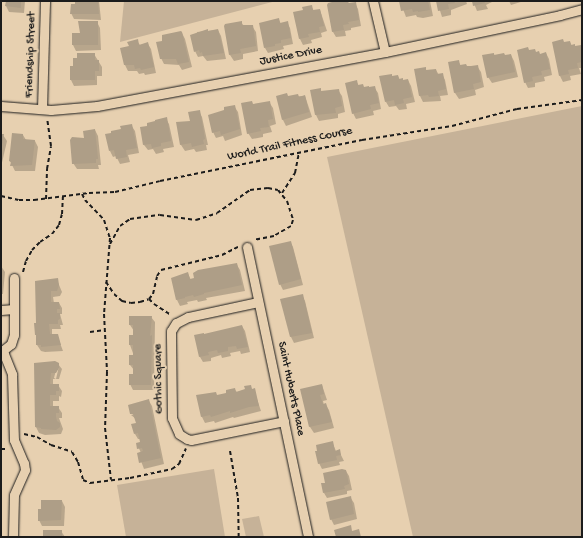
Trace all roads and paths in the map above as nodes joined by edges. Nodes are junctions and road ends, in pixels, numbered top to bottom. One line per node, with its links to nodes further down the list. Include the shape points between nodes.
1 (46, 1): 7 (street, Friendship Street)
2 (373, 1): 4 (street)
3 (582, 8): 4 (street, Justice Drive, via 560,15)
4 (385, 52): 7 (street, Justice Drive, via 97,106)
5 (582, 100): 9 (path, World Trail Fitness Course, via 517,110 473,122 381,136)
6 (1, 106): 7 (street, Justice Drive)
7 (42, 109)
8 (47, 120): 14 (path, via 51,146)
9 (299, 153): 10 (path, via 295,173); 11 (path, World Trail Fitness Course, via 122,191)
10 (282, 193): 15 (path, via 268,188 250,190 217,213 196,220 160,215 130,219 120,226); 16 (path, via 293,220 291,226 279,234)
11 (82, 194): 13 (path, World Trail Fitness Course); 15 (path, via 104,220)
12 (1, 196): 14 (path, World Trail Fitness Course, via 19,200)
13 (63, 197): 14 (path, World Trail Fitness Course); 17 (path, via 59,225 32,250)
14 (46, 199)
15 (110, 244): 19 (path)
16 (246, 244): 20 (path, via 227,254 161,270); 21 (street, Saint Huberts Place)
17 (23, 272)
18 (14, 278): 22 (street)
19 (106, 282): 20 (path, via 122,301 136,303); 25 (path)
20 (149, 299): 24 (path)
21 (258, 302): 28 (street, Saint Huberts Place); 28 (street, Gothic Square, via 188,317 176,323 171,331 172,418 179,434 191,440)
22 (14, 309): 23 (street); 27 (street, via 13,340)
23 (1, 310)
24 (173, 318)
25 (105, 330): 26 (path); 32 (path, via 107,372 104,428)
26 (90, 332)
27 (2, 351): 29 (street, via 13,380)
28 (284, 421): 35 (street, Saint Huberts Place)
29 (18, 434): 32 (path, via 37,437 72,452 86,482); 33 (street, via 15,445 23,459 25,470 14,494)
30 (186, 447): 32 (path, via 179,464 172,469)
31 (230, 451): 34 (path, via 238,498)
32 (111, 480)
33 (13, 537)
34 (239, 537)
35 (308, 537)

